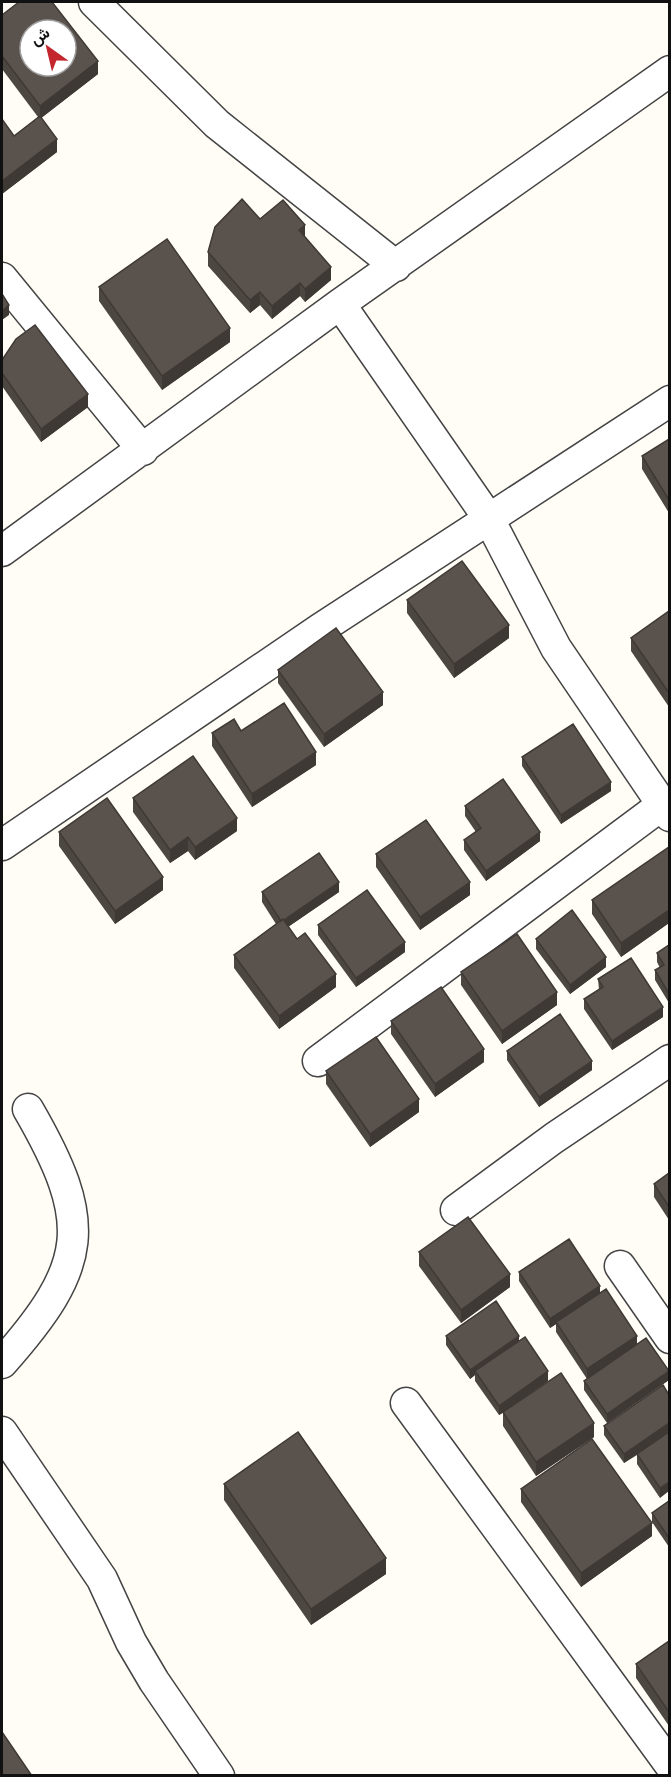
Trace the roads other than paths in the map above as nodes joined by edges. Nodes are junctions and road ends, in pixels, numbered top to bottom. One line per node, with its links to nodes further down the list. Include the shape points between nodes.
1 (94, 2): 3 (street, via 217,124)
2 (669, 71): 3 (street)
3 (396, 266): 5 (street)
4 (2, 278): 7 (street)
5 (340, 304): 7 (street); 8 (street)
6 (669, 401): 8 (street)
7 (143, 450): 9 (street)
8 (489, 519): 10 (street, via 556,648); 11 (street)
9 (2, 551)
10 (666, 810): 13 (street)
11 (2, 845)
12 (669, 1060): 15 (street)
13 (318, 1061)
14 (28, 1109): 18 (street, via 45,1138 69,1196 75,1227 69,1265 49,1305)
15 (456, 1210)
16 (620, 1266): 17 (street)
17 (669, 1338)
18 (2, 1363)
19 (406, 1403): 21 (street)
20 (2, 1432): 22 (street, via 102,1579 154,1681)
21 (669, 1765)
22 (219, 1776)

